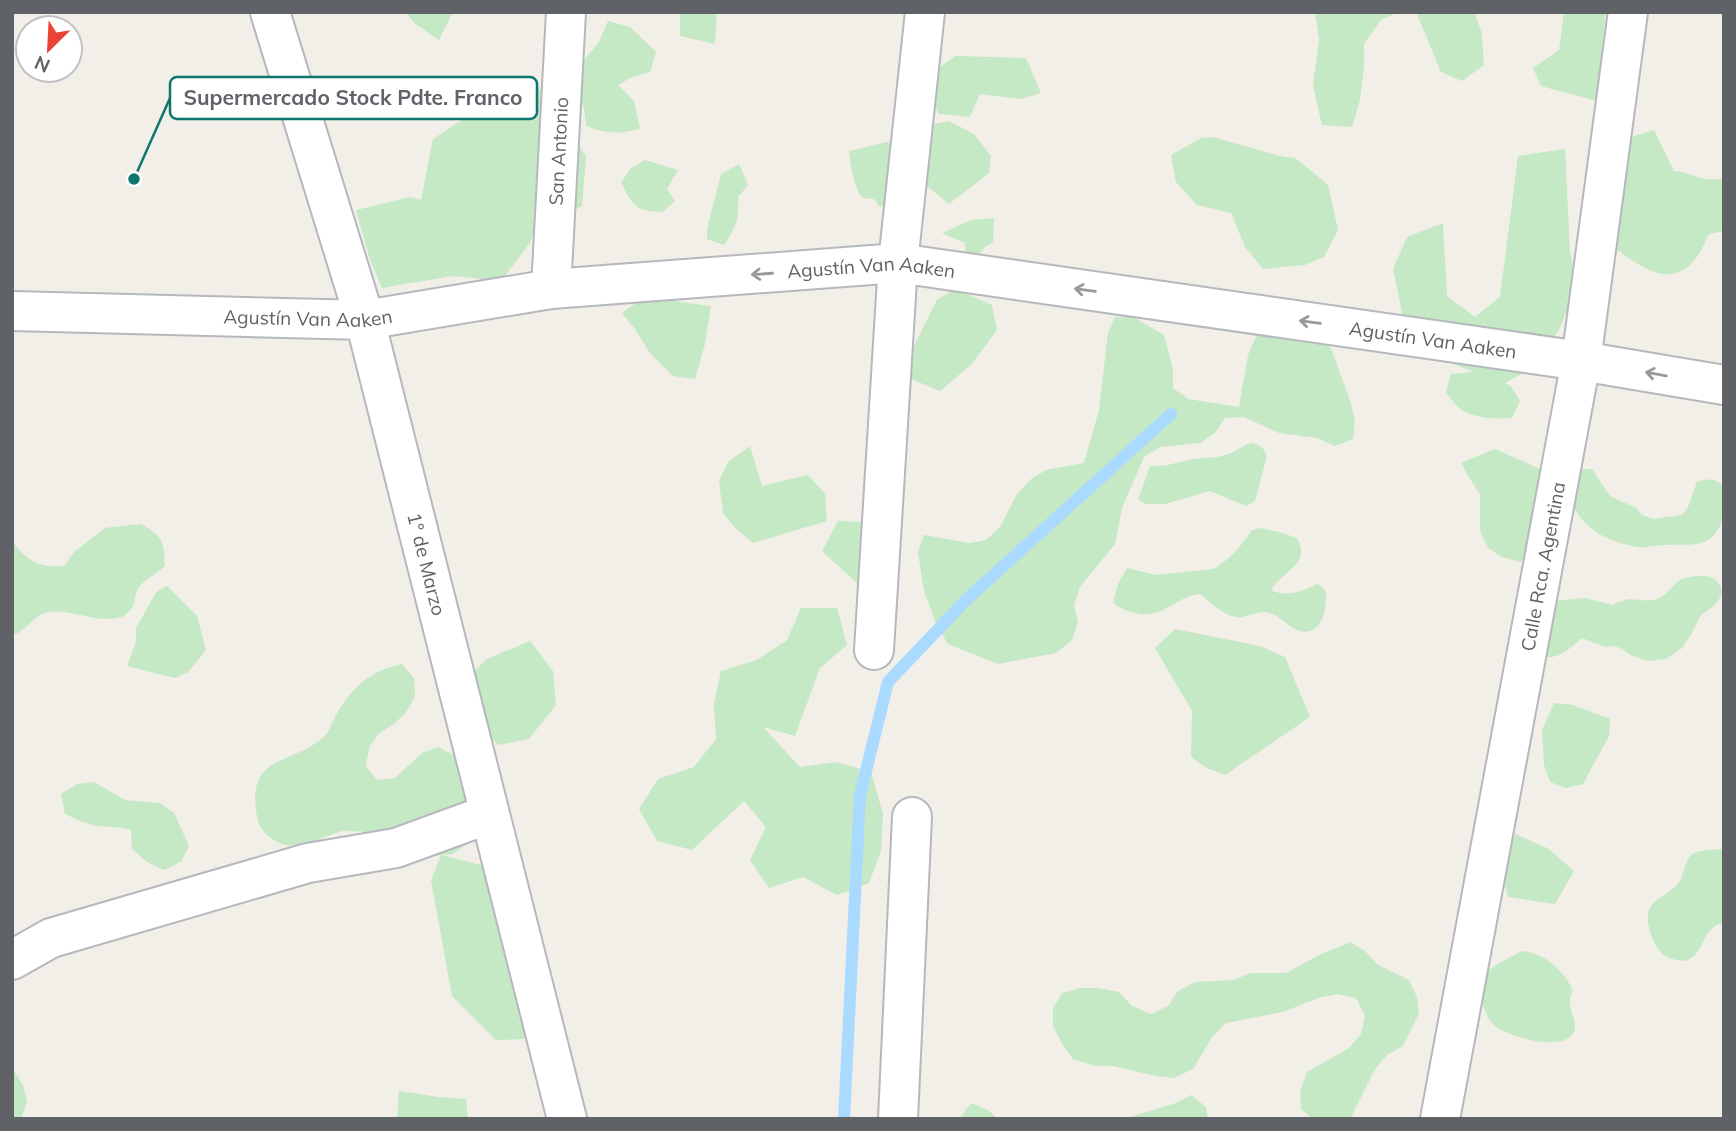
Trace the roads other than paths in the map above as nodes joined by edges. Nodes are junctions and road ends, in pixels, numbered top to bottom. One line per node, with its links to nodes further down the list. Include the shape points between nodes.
1 (270, 12): 8 (street, 1° de Marzo)
2 (566, 12): 6 (street, San Antonio)
3 (925, 12): 5 (street)
4 (1628, 12): 9 (street, Calle Rca. Agentina)
5 (898, 263): 6 (street, Agustín Van Aaken, one-way to 6); 9 (street, Agustín Van Aaken, one-way to 5); 11 (street)
6 (551, 289): 8 (street, Agustín Van Aaken)
7 (12, 311): 8 (street, Agustín Van Aaken)
8 (365, 320): 12 (street, 1° de Marzo)
9 (1581, 361): 10 (street, Agustín Van Aaken, one-way to 9); 17 (street, Calle Rca. Agentina)
10 (1724, 385)
11 (874, 650)
12 (489, 814): 14 (street, via 396,848 308,863 51,939); 15 (street, 1° de Marzo)
13 (912, 817): 16 (street)
14 (12, 960)
15 (567, 1119)
16 (898, 1119)
17 (1440, 1119)

